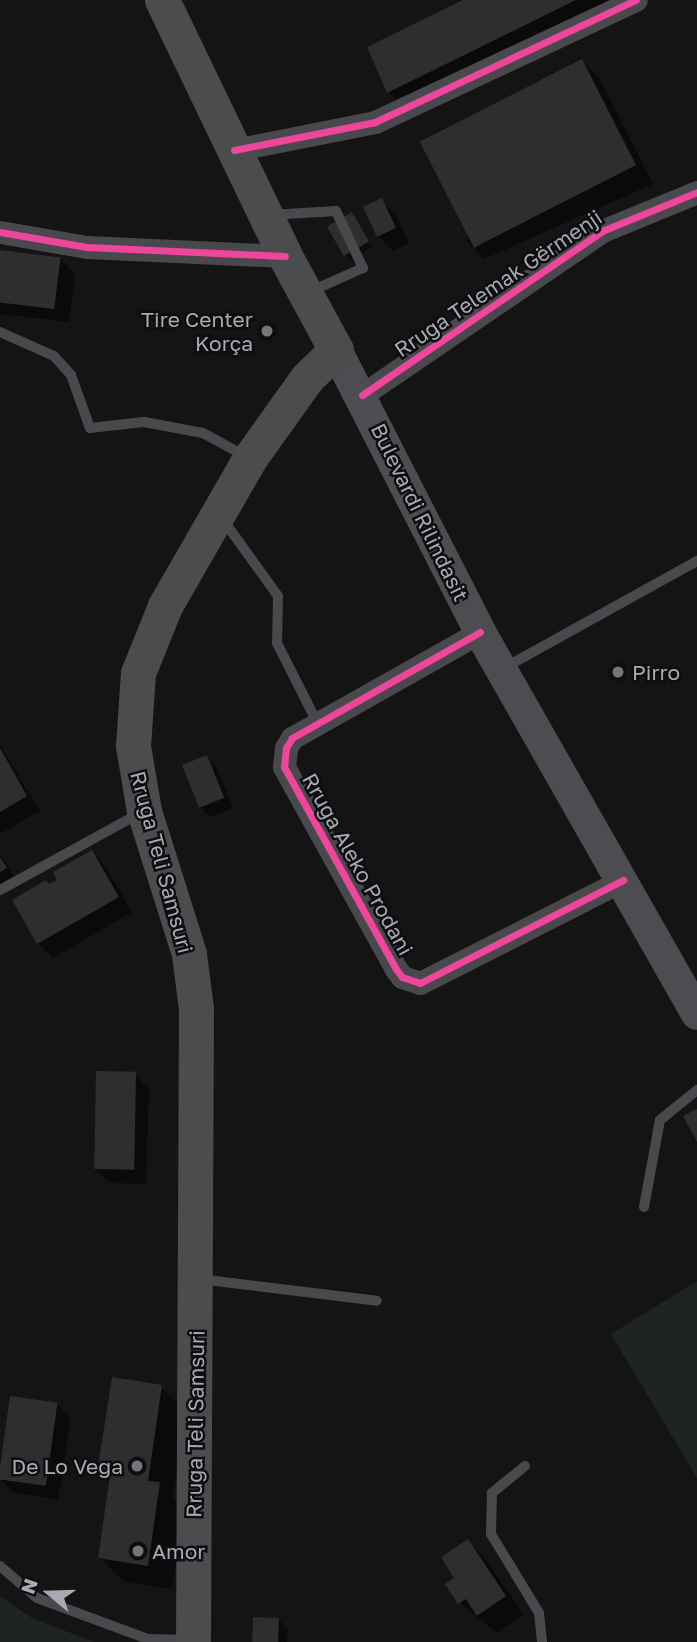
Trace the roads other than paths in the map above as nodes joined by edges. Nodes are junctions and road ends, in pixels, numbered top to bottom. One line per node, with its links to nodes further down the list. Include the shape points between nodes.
1 (162, 0): 3 (main road, Bulevardi Rilindasit)
2 (636, 0): 3 (street, via 375,122)
3 (234, 150): 5 (main road, Bulevardi Rilindasit)
4 (697, 192): 11 (street, Rruga Telemak Gërmenji, via 602,231)
5 (266, 215): 7 (main road, Bulevardi Rilindasit); 8 (lane, via 336,211 363,268)
6 (0, 232): 7 (street, via 87,247)
7 (285, 256): 8 (main road, Bulevardi Rilindasit)
8 (306, 294): 10 (main road, Bulevardi Rilindasit)
9 (0, 332): 12 (lane, via 54,356 71,375 90,428 144,422 203,433)
10 (336, 350): 11 (main road, Bulevardi Rilindasit); 12 (main road, Rruga Teli Samsuri, via 307,378)
11 (362, 395): 15 (main road, Bulevardi Rilindasit)
12 (250, 458): 13 (main road, Rruga Teli Samsuri)
13 (218, 513): 17 (lane, via 278,596 277,643); 18 (main road, Rruga Teli Samsuri, via 165,606 138,673 133,746)
14 (697, 561): 16 (lane)
15 (480, 632): 16 (main road, Bulevardi Rilindasit); 17 (street, Rruga Aleko Prodani)
16 (502, 669): 19 (main road, Bulevardi Rilindasit)
17 (318, 724): 19 (street, Rruga Aleko Prodani, via 292,738 285,767 396,969 410,982 433,978)
18 (144, 811): 20 (lane); 24 (main road, Rruga Teli Samsuri, via 175,898 196,1009)
19 (623, 880): 21 (main road, Bulevardi Rilindasit)
20 (0, 890)
21 (697, 1014)
22 (697, 1090): 23 (lane, via 660,1120)
23 (644, 1207)
24 (197, 1279): 25 (lane); 28 (main road, Rruga Teli Samsuri)
25 (377, 1301)
26 (525, 1466): 29 (lane, via 492,1493 491,1534 539,1613)
27 (0, 1566): 28 (lane, via 37,1598 148,1639)
28 (193, 1641)
29 (542, 1642)

